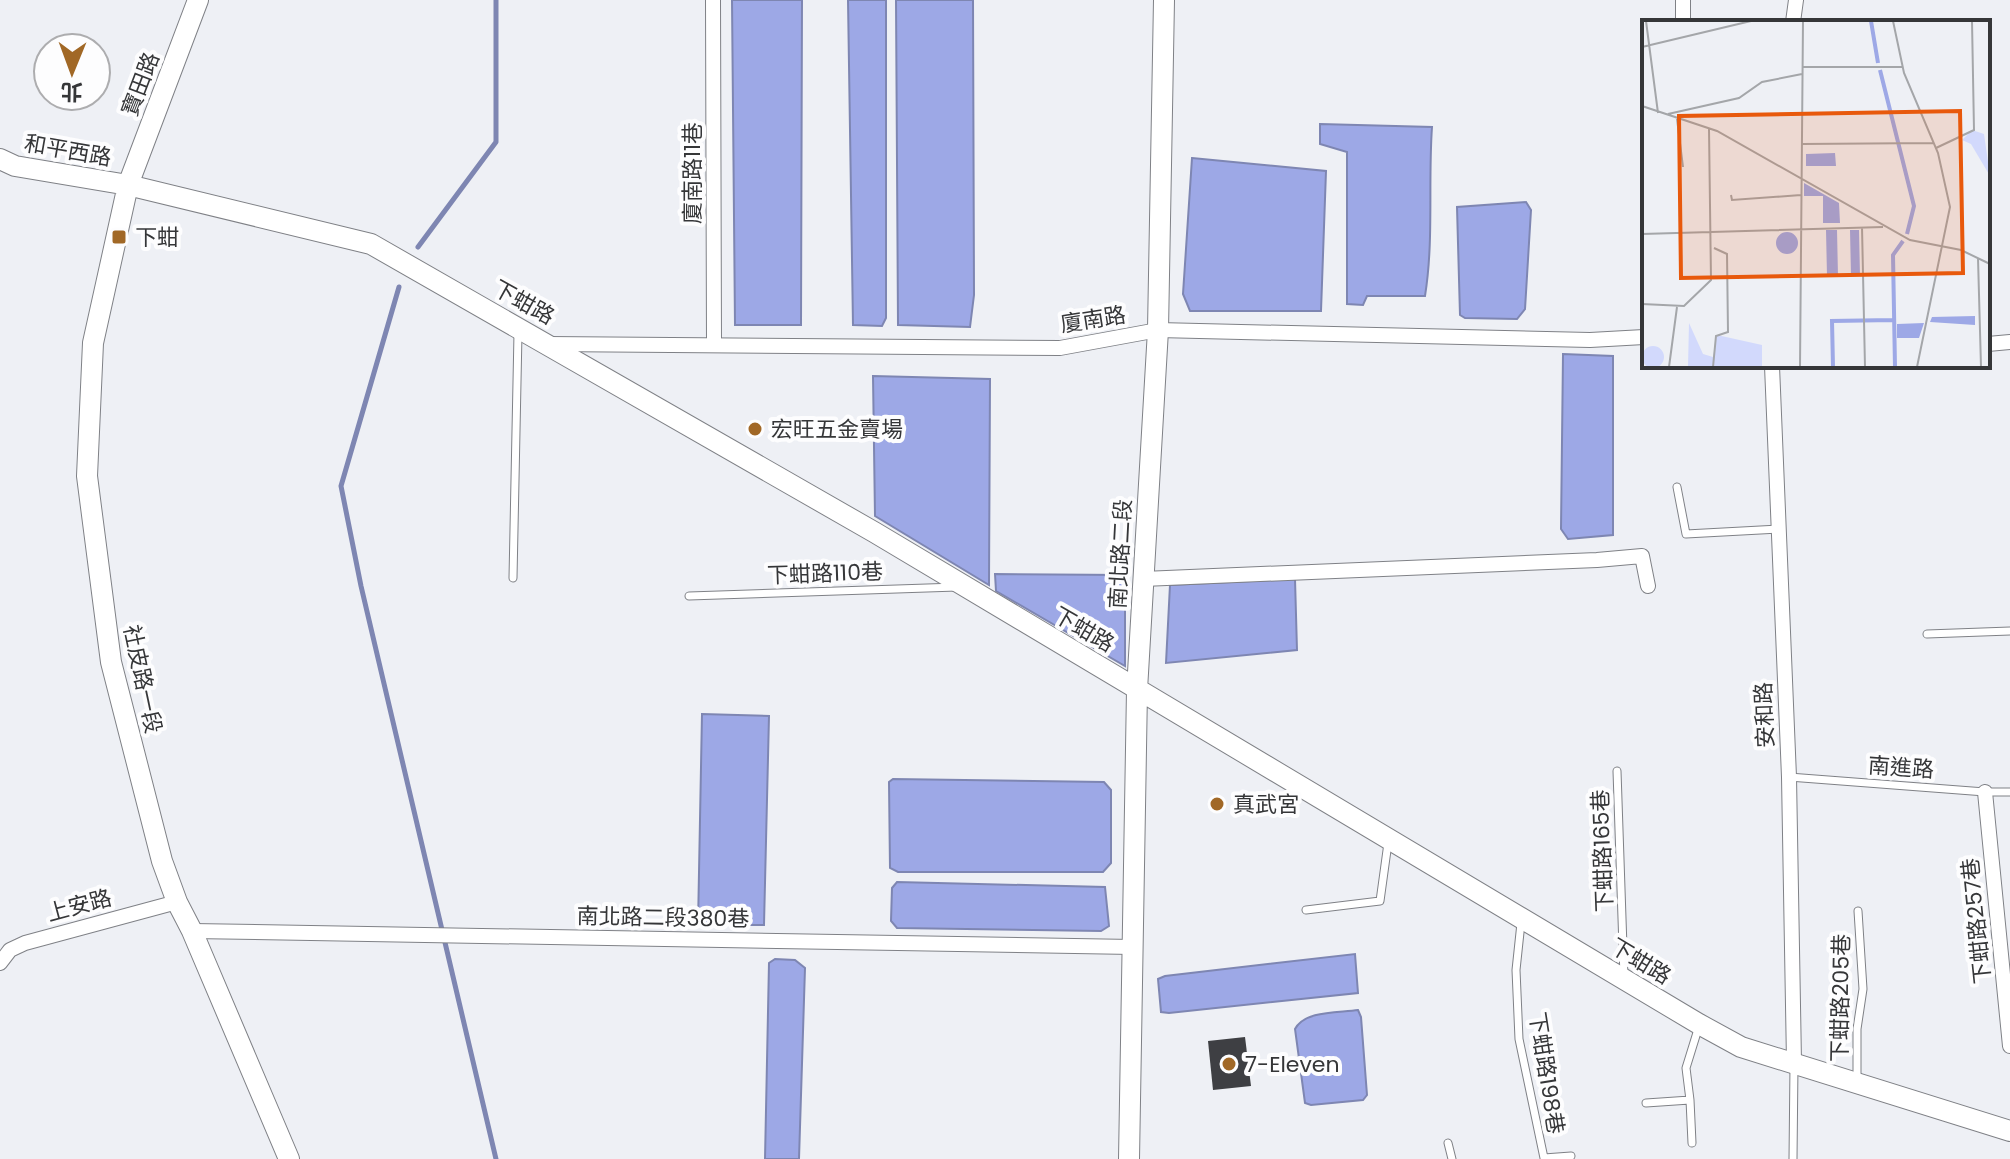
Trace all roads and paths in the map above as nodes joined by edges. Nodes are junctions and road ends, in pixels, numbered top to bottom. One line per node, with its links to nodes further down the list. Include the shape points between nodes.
1 (198, 0): 7 (street, 寶田路)
2 (713, 0): 14 (street, 廈南路11巷)
3 (1164, 0): 9 (street, 南北路二段)
4 (1796, 0): 5 (street)
5 (1793, 20)
6 (5, 163): 7 (street, 和平西路)
7 (128, 185): 8 (street, 下蚶路, via 371,244); 31 (street, 社皮路一段, via 93,343 87,476 111,662)
8 (518, 326): 12 (street, 下蚶路); 18 (lane)
9 (1158, 330): 10 (street, 廈南路); 14 (street, 廈南路, via 1060,348); 19 (street, 南北路二段)
10 (1642, 337)
11 (2010, 342): 13 (street)
12 (548, 344): 14 (street, 廈南路); 21 (street, 下蚶路)
13 (1990, 344)
14 (714, 345)
15 (1772, 368): 17 (street, 安和路)
16 (1677, 487): 17 (lane, via 1686,534)
17 (1779, 529): 27 (street, 安和路)
18 (513, 578)
19 (1143, 579): 20 (street, via 1642,556); 25 (street, 南北路二段)
20 (1648, 586)
21 (963, 587): 22 (lane, 下蚶路110巷); 25 (street, 下蚶路)
22 (689, 596)
23 (2010, 631): 24 (lane)
24 (1927, 634)
25 (1137, 690): 30 (street, 下蚶路); 36 (street, 南北路二段)
26 (1617, 771): 38 (lane, 下蚶路165巷)
27 (1789, 777): 28 (lane, 南進路); 41 (street, 安和路)
28 (1985, 792): 29 (lane, 南進路); 40 (street, 下蚶路257巷)
29 (2010, 792)
30 (1389, 839): 32 (lane, via 1380,901); 34 (street, 下蚶路)
31 (177, 902): 35 (street, 社皮路一段); 37 (street, 上安路, via 25,943)
32 (1306, 910)
33 (1858, 911): 42 (lane, 下蚶路205巷, via 1863,989)
34 (1522, 918): 38 (street, 下蚶路); 48 (lane, 下蚶路198巷, via 1516,970 1519,1039 1544,1158)
35 (192, 931): 36 (street, 南北路二段380巷); 49 (street, 社皮路一段)
36 (1133, 947): 50 (street, 南北路二段)
37 (0, 963)
38 (1624, 978): 39 (street, 下蚶路)
39 (1699, 1024): 41 (street, 下蚶路, via 1741,1047); 43 (lane, via 1686,1068)
40 (2010, 1046)
41 (1794, 1062): 42 (street, 下蚶路); 52 (lane)
42 (1857, 1084): 45 (street, 下蚶路)
43 (1690, 1100): 44 (lane); 47 (lane)
44 (1646, 1103)
45 (2010, 1131)
46 (1448, 1143): 51 (lane)
47 (1692, 1143)
48 (1571, 1156)
49 (289, 1159)
50 (1129, 1159)
51 (1452, 1159)
52 (1793, 1159)

